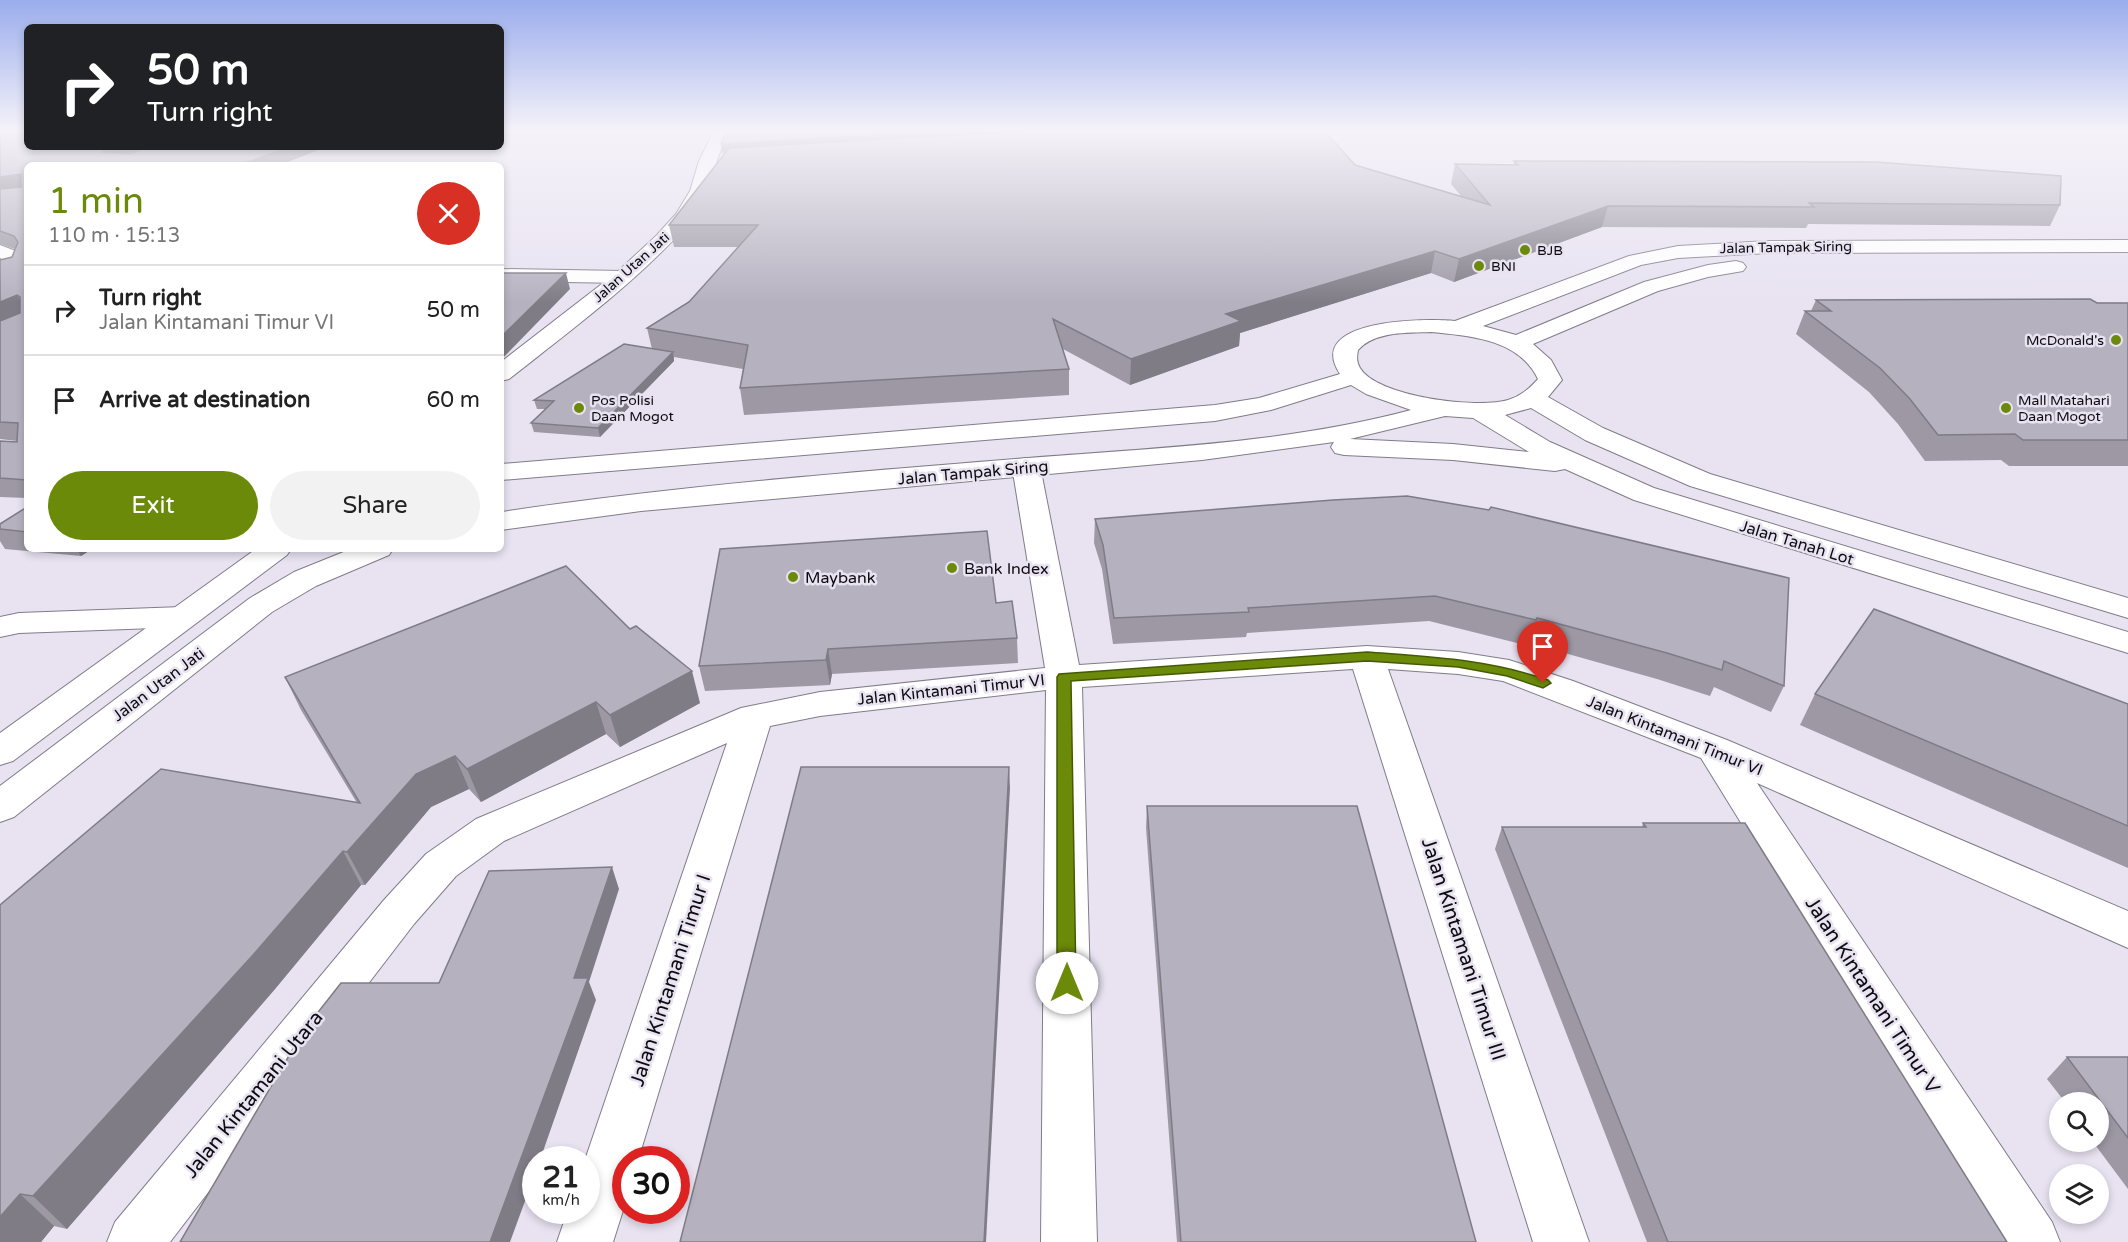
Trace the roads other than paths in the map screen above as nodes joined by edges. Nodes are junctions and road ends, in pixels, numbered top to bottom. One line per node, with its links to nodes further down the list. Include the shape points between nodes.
1 (700, 187): 7 (main road, Jalan Utan Jati, via 683,217)
2 (2128, 246): 8 (main road, Jalan Tampak Siring, via 1769,247 1678,252 1636,260)
3 (0, 251): 5 (main road, via 14,257 12,266)
4 (2128, 264): 9 (main road, Jalan Tampak Siring, via 1726,268 1664,282)
5 (0, 270)
6 (504, 275): 7 (main road)
7 (623, 277): 10 (main road, Jalan Utan Jati)
8 (1458, 328): 9 (main road); 11 (main road, via 1405,326 1364,335 1344,353)
9 (1515, 345): 12 (main road, via 1546,368 1550,380 1544,392)
10 (504, 372)
11 (1354, 377): 13 (main road, via 1376,391 1406,402); 18 (main road, via 1262,405 1215,413)
12 (1533, 399): 14 (main road, via 1515,407); 22 (main road, Jalan Tanah Lot, via 1603,438 1700,480)
13 (1443, 409): 14 (main road); 15 (main road, Jalan Tampak Siring, via 1316,438)
14 (1479, 411): 17 (main road, Jalan Tanah Lot)
15 (1210, 453): 16 (main road, Jalan Tampak Siring); 17 (main road, via 1292,447 1392,448)
16 (1026, 466): 19 (main road, Jalan Tampak Siring, via 662,501); 27 (main road)
17 (1581, 467): 25 (main road, Jalan Tanah Lot, via 1675,505)
18 (504, 472)
19 (504, 521)
20 (272, 552): 23 (main road)
21 (370, 552): 31 (main road, Jalan Utan Jati, via 290,587 242,620)
22 (2128, 608)
23 (182, 617): 24 (main road); 30 (main road)
24 (0, 627)
25 (2128, 643)
26 (1367, 657): 27 (main road, Jalan Kintamani Timur VI); 29 (main road, Jalan Kintamani Timur VI, via 1509,671); 37 (main road, Jalan Kintamani Timur III)
27 (1064, 677): 28 (main road, Jalan Kintamani Timur VI, via 819,704); 36 (main road)
28 (754, 717): 32 (main road, Jalan Kintamani Timur VI, via 490,830); 35 (main road, Jalan Kintamani Timur I)
29 (1714, 749): 33 (main road, Jalan Kintamani Timur VI); 38 (main road, Jalan Kintamani Timur V)
30 (0, 752)
31 (0, 807)
32 (441, 865): 34 (main road, Jalan Kintamani Utara)
33 (2128, 930)
34 (135, 1242)
35 (585, 1242)
36 (1069, 1242)
37 (1561, 1242)
38 (2032, 1242)

